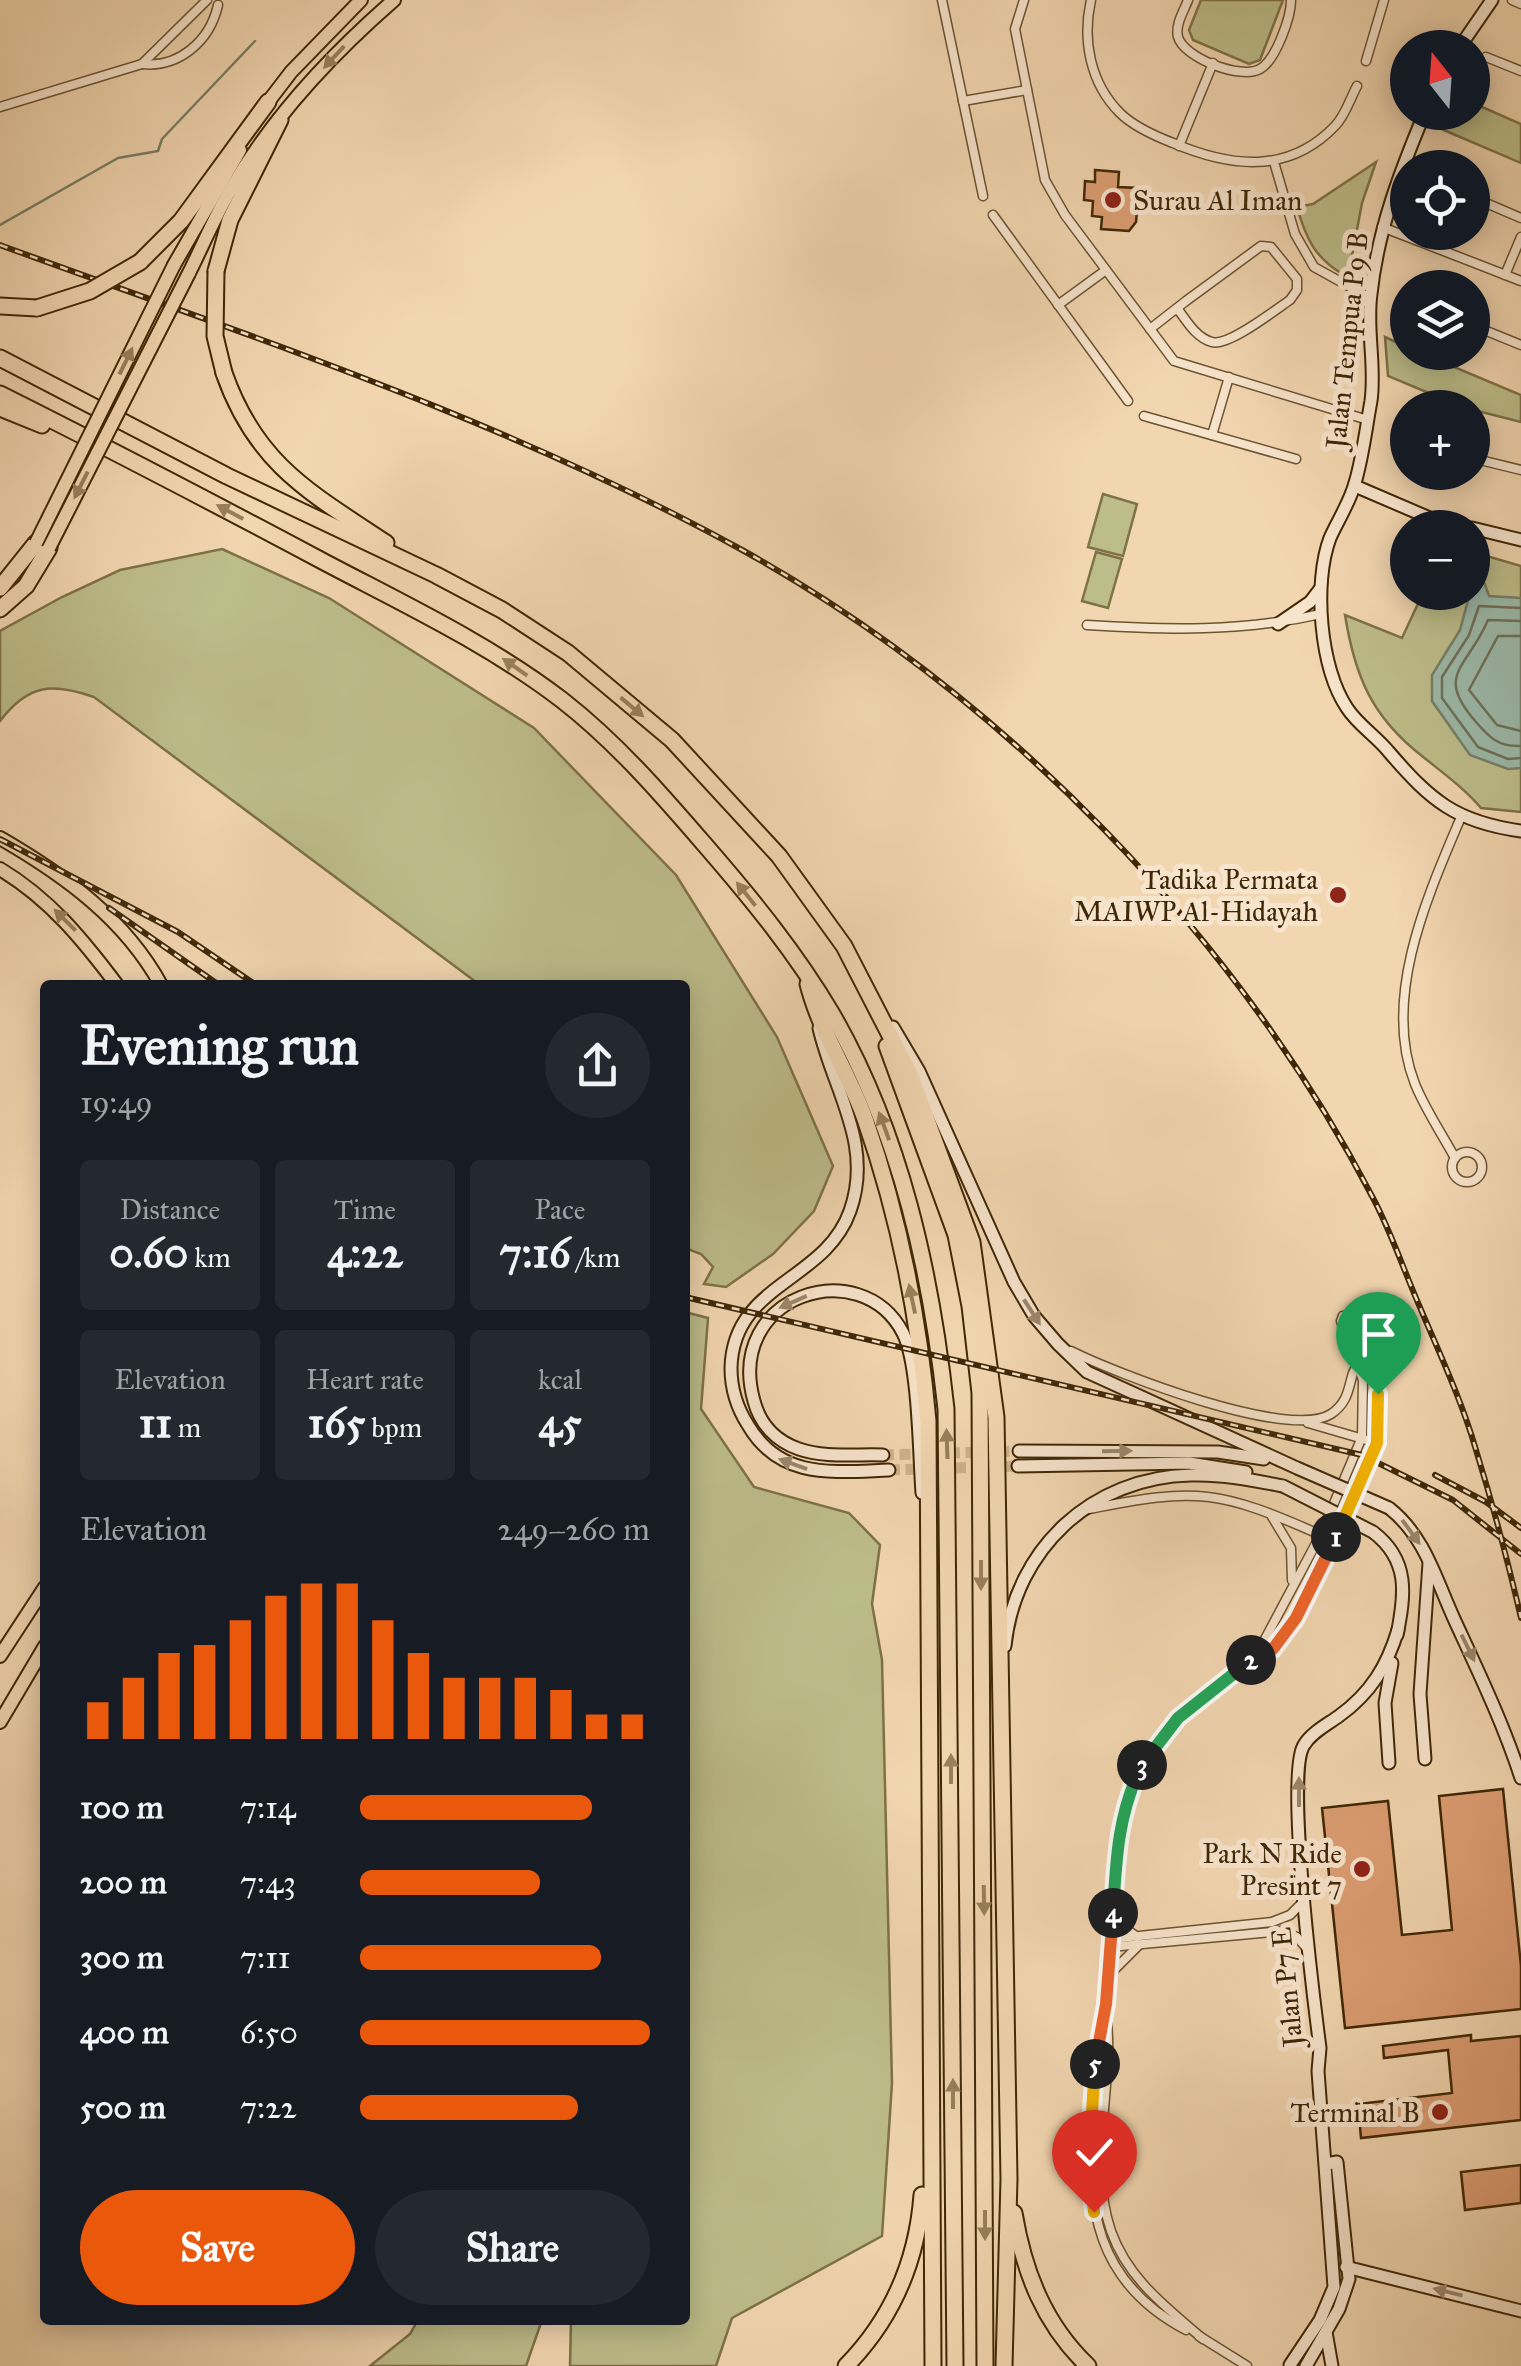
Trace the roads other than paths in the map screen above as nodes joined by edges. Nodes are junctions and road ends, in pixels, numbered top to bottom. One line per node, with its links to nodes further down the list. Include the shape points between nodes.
1 (208, 0): 13 (street); 15 (street, via 223,4)
2 (361, 0): 24 (main road)
3 (394, 0): 26 (main road, one-way to 26)
4 (942, 0): 23 (street)
5 (1024, 0): 22 (street, via 1014,29)
6 (1091, 0): 28 (street, via 1087,47 1106,95 1120,114)
7 (1188, 0): 18 (street, via 1178,41)
8 (1292, 0): 18 (street, via 1269,61 1257,72)
9 (1384, 0): 17 (street)
10 (1492, 0): 14 (street)
11 (1512, 0): 12 (street)
12 (1521, 4)
13 (189, 19): 15 (street); 19 (street)
14 (1472, 30)
15 (205, 34): 19 (street, via 172,63)
16 (1490, 59): 20 (street)
17 (1366, 61)
18 (1213, 63): 28 (street)
19 (142, 64): 25 (street)
20 (1521, 72)
21 (1357, 86): 29 (street, via 1338,124)
22 (1027, 90): 23 (street); 37 (street, via 1044,180)
23 (963, 101): 30 (street)
24 (268, 102): 43 (highway, bridge, via 181,221 140,262 90,291 38,308); 64 (main road, one-way to 24, bridge, via 174,264)
25 (0, 107)
26 (280, 120): 64 (main road, one-way to 64, bridge, via 230,190); 65 (highway, bridge, via 230,220 216,271 215,336 224,374 257,443 289,476)
27 (1417, 130): 34 (street, Jalan Tempua P9 B)
28 (1179, 146): 29 (street, via 1236,164)
29 (1274, 162): 36 (street, via 1295,234)
30 (983, 196)
31 (1490, 205): 33 (street)
32 (993, 215): 42 (street)
33 (1521, 218)
34 (1382, 227): 38 (street); 41 (street, Jalan Tempua P9 B)
35 (1521, 238): 38 (street)
36 (1314, 267): 39 (street); 41 (street)
37 (1106, 270): 42 (street); 45 (street)
38 (1505, 275): 40 (street)
39 (1297, 279): 44 (street, via 1270,247 1261,246); 44 (street, via 1290,300 1224,343 1195,332)
40 (1521, 282)
41 (1370, 298): 54 (street, Jalan Tempua P9 B)
42 (1058, 305): 51 (street)
43 (0, 306)
44 (1177, 308): 45 (street)
45 (1150, 329): 49 (street, via 1174,361)
46 (1490, 333): 47 (street)
47 (1521, 346)
48 (0, 358): 65 (highway)
49 (1229, 377): 54 (street); 55 (street)
50 (0, 394): 58 (highway)
51 (1128, 401)
52 (0, 408): 58 (highway)
53 (1144, 416): 55 (street)
54 (1368, 420): 60 (street, Jalan Tempua P9 B)
55 (1212, 435): 56 (street)
56 (1296, 459)
57 (1490, 462): 59 (street)
58 (148, 468): 78 (highway, one-way to 58, via 645,776 564,702 481,644)
59 (1521, 470)
60 (1355, 486): 61 (street); 67 (street, Jalan Tempua P9 B, via 1330,539)
61 (1413, 510)
62 (1490, 533): 63 (street)
63 (1521, 540)
64 (43, 546): 66 (highway); 68 (highway, via 26,586)
65 (436, 575): 75 (highway, one-way to 75, via 568,652 672,740)
66 (0, 588)
67 (1320, 589): 69 (street, Jalan Tempua P9 B); 70 (street)
68 (0, 608)
69 (1321, 614): 70 (street); 72 (street, Jalan Tempua P9 B, via 1345,705 1416,784)
70 (1278, 624): 71 (street, via 1168,630)
71 (1087, 625)
72 (1461, 817): 73 (street, Jalan Tempua P9 B); 82 (street, via 1410,957 1404,1005 1414,1082)
73 (1521, 831)
74 (0, 838): 80 (main road, via 52,868 101,909)
75 (779, 856): 77 (highway); 128 (highway, one-way to 128, via 887,1046 956,1235 970,1306 980,1393)
76 (0, 869): 79 (main road, one-way to 76, via 52,907)
77 (844, 946): 83 (street, one-way to 83, via 920,1071 1014,1282); 108 (highway, via 910,1074 975,1256 996,1416)
78 (805, 971): 81 (highway); 127 (highway, one-way to 78, via 946,1409 934,1316 901,1174 874,1098)
79 (113, 980)
80 (158, 980)
81 (813, 1005): 93 (street, one-way to 81, via 813,1471 781,1462 745,1421 731,1376 733,1345 746,1316 832,1242 855,1192 858,1150); 99 (highway, one-way to 81, via 922,1345 865,1118)
82 (1454, 1158): 82 (street, via 1477,1155 1482,1172 1473,1181 1460,1180 1452,1170)
83 (1058, 1344): 86 (street, via 1130,1379); 92 (street, via 1087,1372)
84 (1370, 1360): 85 (street); 85 (street, via 1348,1315 1340,1321); 88 (street, via 1380,1414)
85 (1358, 1363): 86 (street, via 1350,1393 1334,1411 1316,1420); 87 (street, via 1365,1396)
86 (1289, 1419): 87 (street)
87 (1362, 1437): 88 (street); 97 (street)
88 (1377, 1443): 98 (street)
89 (1019, 1452): 92 (street, one-way to 92, via 1218,1452)
90 (883, 1455): 99 (street, one-way to 90, via 903,1333 870,1302 842,1292 811,1294 779,1308 760,1326 748,1366 762,1420 803,1450)
91 (1018, 1466): 94 (street, via 1206,1464)
92 (1297, 1468): 100 (street, one-way to 100, bridge, via 1388,1508)
93 (889, 1470)
94 (1283, 1486): 96 (street, via 1186,1475 1116,1491); 103 (street, bridge, via 1385,1542 1402,1573)
95 (1259, 1507): 96 (street, via 1180,1493); 97 (street); 101 (street, via 1286,1535 1294,1574)
96 (1078, 1512): 108 (street, via 1031,1562 1013,1604)
97 (1320, 1534): 98 (street); 101 (street)
98 (1334, 1540): 106 (street, via 1296,1618 1273,1649)
99 (927, 1547): 118 (highway)
100 (1429, 1559): 109 (street, via 1420,1694); 111 (street, one-way to 111, via 1502,1718)
101 (1289, 1594): 106 (street)
102 (40, 1595): 105 (main road)
103 (1398, 1630): 110 (street, via 1385,1704); 112 (street, Jalan P7 E, one-way to 103, via 1298,1796 1303,1746 1372,1686)
104 (40, 1654): 107 (main road)
105 (0, 1656)
106 (1256, 1656): 113 (street, via 1178,1718 1142,1764 1118,1832)
107 (0, 1722)
108 (1003, 1754): 120 (highway)
109 (1424, 1759)
110 (1390, 1763)
111 (1521, 1778)
112 (1304, 1901): 114 (street, via 1272,1922); 116 (street, Jalan P7 E)
113 (1113, 1918): 114 (street); 115 (street)
114 (1138, 1941): 115 (street); 116 (street, via 1282,1931); 117 (street)
115 (1110, 1943): 117 (street)
116 (1308, 1950): 119 (street, Jalan P7 E)
117 (1108, 1976): 131 (street, via 1089,2161 1101,2239 1136,2295)
118 (930, 2095): 125 (highway, via 921,2206 908,2266 881,2324); 126 (highway)
119 (1331, 2163): 121 (street, Jalan P7 E); 122 (street, Jalan P7 E)
120 (1009, 2179): 129 (highway); 130 (highway, via 1020,2246 1038,2299)
121 (1334, 2266): 122 (street); 133 (street, Jalan P7 E, via 1329,2301)
122 (1348, 2268): 123 (street, one-way to 122); 124 (street, Jalan P7 E, via 1347,2290)
123 (1521, 2311)
124 (1326, 2332): 134 (street, Jalan P7 E); 135 (street)
125 (846, 2366)
126 (933, 2366)
127 (954, 2366)
128 (986, 2366)
129 (1004, 2366)
130 (1088, 2366)
131 (1247, 2366)
132 (1276, 2366): 133 (street)
133 (1291, 2366)
134 (1306, 2366)
135 (1332, 2366)

